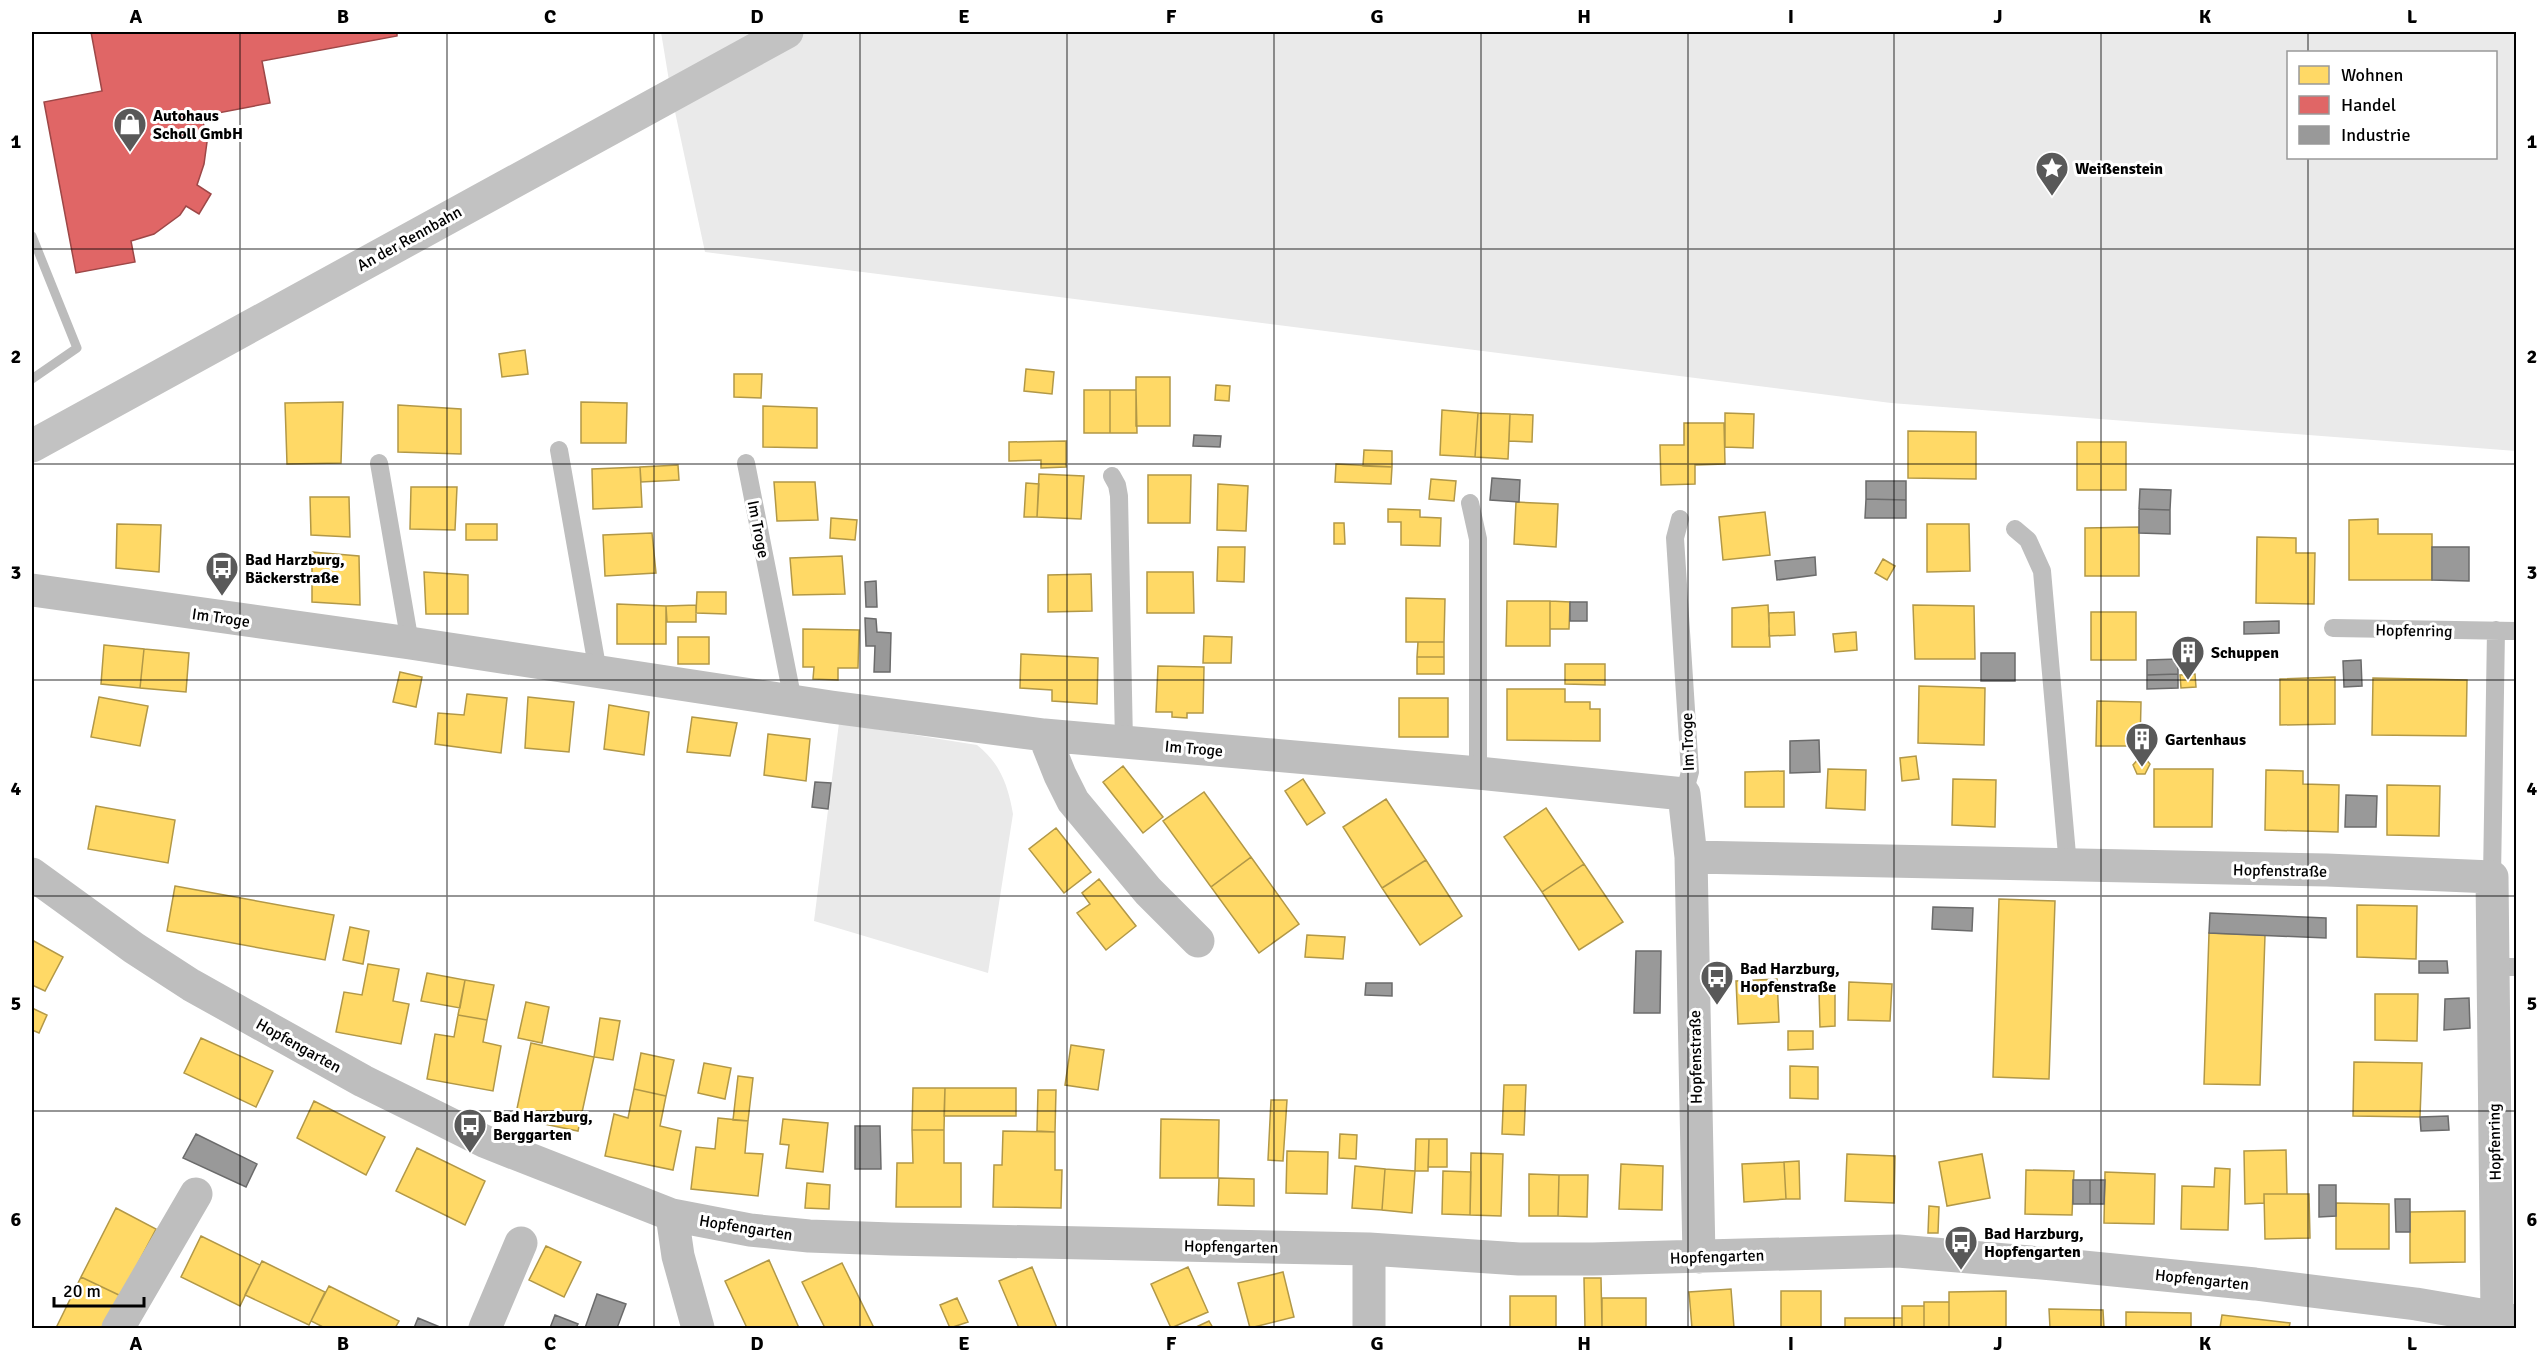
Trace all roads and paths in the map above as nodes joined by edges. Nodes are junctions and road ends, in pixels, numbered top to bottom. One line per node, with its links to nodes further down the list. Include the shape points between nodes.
1 (786, 32): 2 (main road, An der Rennbahn)
2 (32, 446)
3 (559, 450): 15 (lane)
4 (379, 463): 14 (lane)
5 (746, 463): 16 (lane, Im Troge)
6 (1112, 476): 18 (lane, via 1119,496)
7 (1470, 502): 19 (lane, via 1478,540)
8 (1680, 519): 20 (lane, Im Troge, via 1675,538 1690,772)
9 (2015, 529): 22 (lane, via 2028,540 2042,571)
10 (32, 590): 14 (street, Im Troge)
11 (2333, 628): 12 (lane, Hopfenring)
12 (2496, 630): 13 (lane, Hopfenring); 24 (lane, Hopfenring)
13 (2517, 631)
14 (410, 644): 15 (street, Im Troge)
15 (598, 672): 16 (street, Im Troge)
16 (793, 701): 17 (street, Im Troge)
17 (1044, 735): 18 (street, Im Troge); 25 (street, via 1073,801 1148,891)
18 (1124, 742): 19 (street, Im Troge)
19 (1478, 773): 20 (street, Im Troge)
20 (1684, 794): 21 (street, Hopfenstraße)
21 (1691, 857): 22 (street, Hopfenstraße); 31 (street, Hopfenstraße)
22 (2068, 866): 24 (street, Hopfenstraße)
23 (32, 874): 28 (street, Hopfengarten, via 191,985 363,1081 486,1142)
24 (2492, 877): 26 (street, Hopfenring)
25 (1198, 941)
26 (2505, 967): 32 (street, Hopfenring)
27 (196, 1194): 33 (street)
28 (672, 1215): 30 (street, Hopfengarten, via 750,1230 809,1236); 35 (street, via 678,1256)
29 (521, 1243): 34 (street)
30 (1369, 1249): 31 (street, Hopfengarten, via 1519,1259); 36 (street)
31 (1699, 1257): 32 (street, Hopfengarten, via 1898,1251 2255,1284)
32 (2507, 1319)
33 (118, 1329)
34 (485, 1329)
35 (698, 1329)
36 (1369, 1329)

